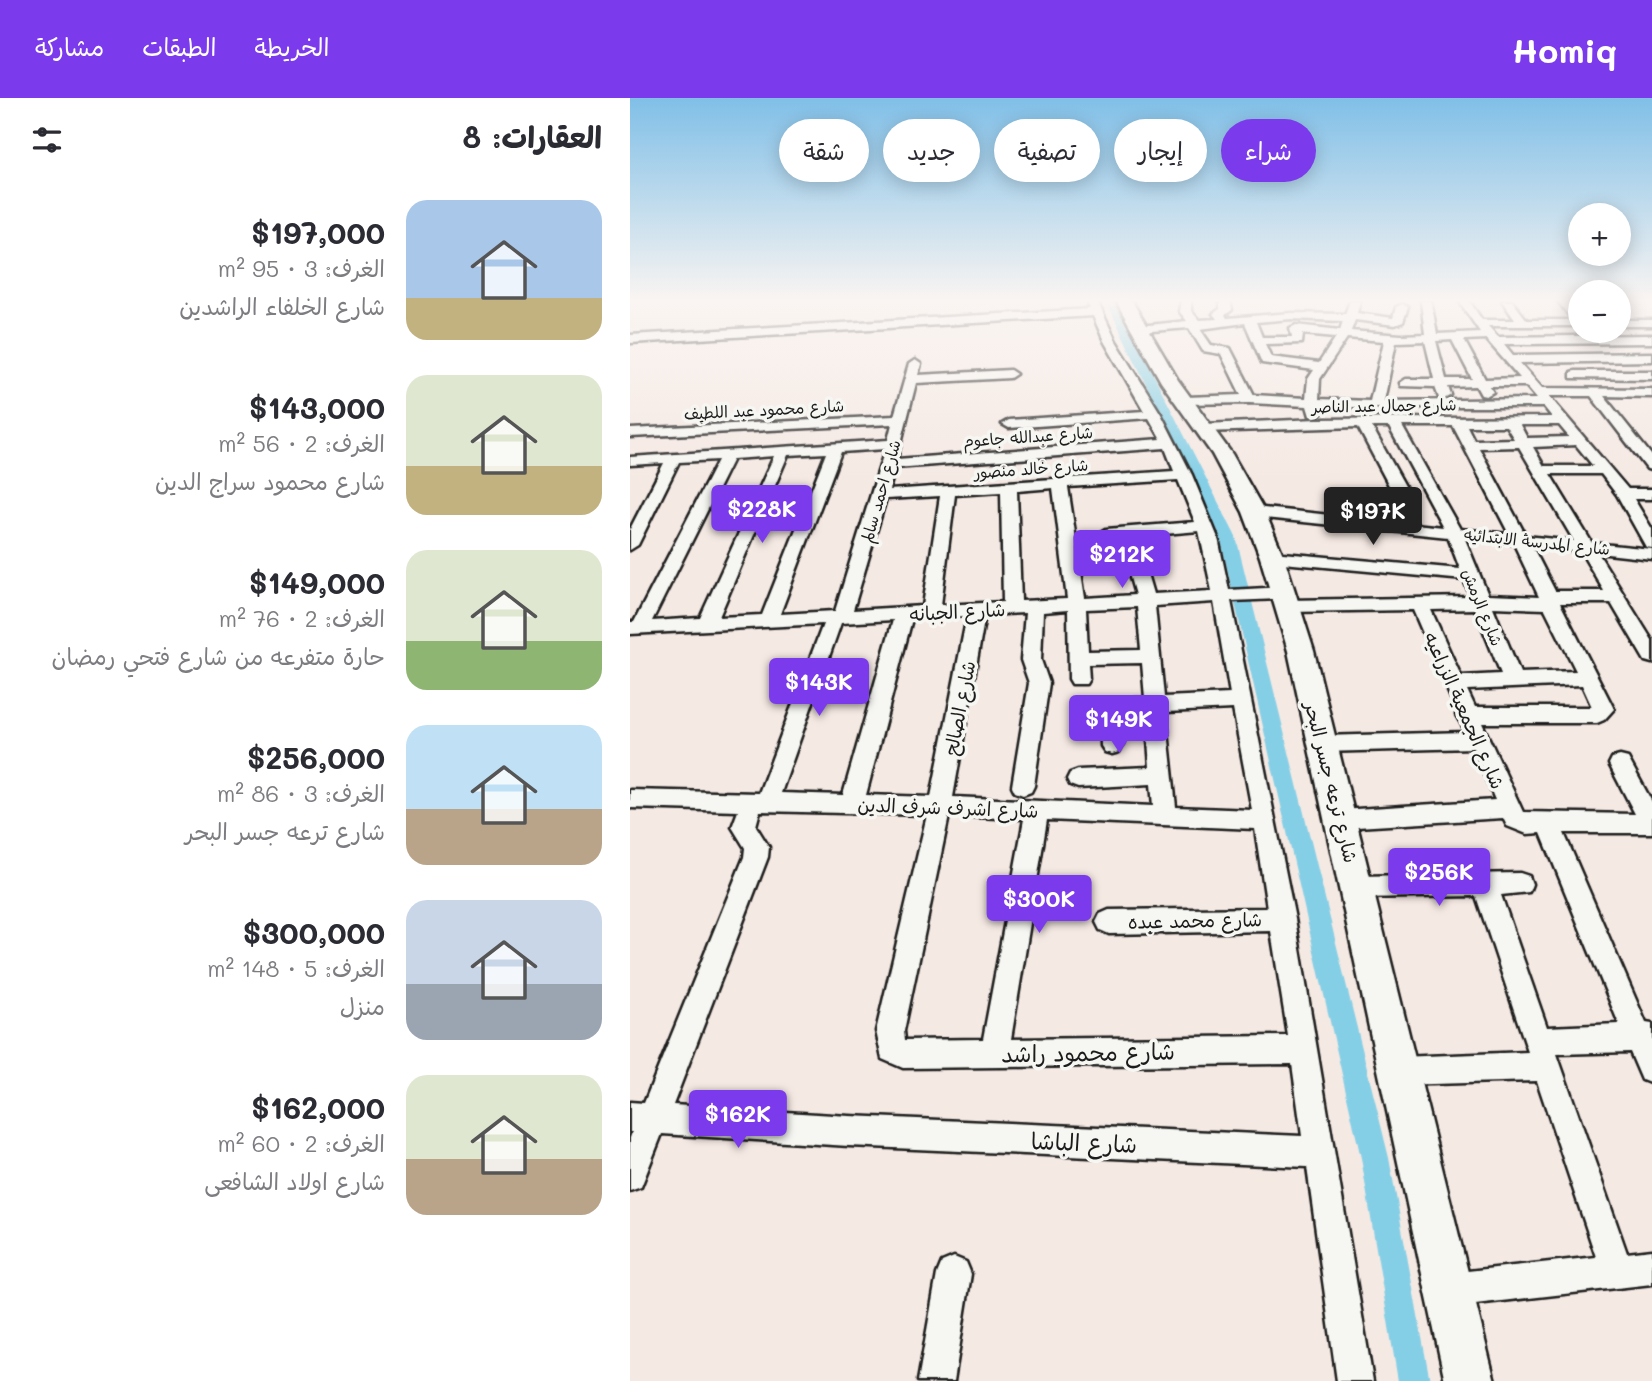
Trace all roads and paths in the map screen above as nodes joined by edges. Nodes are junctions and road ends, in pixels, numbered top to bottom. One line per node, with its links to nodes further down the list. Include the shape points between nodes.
1 (1122, 361): 31 (street)
2 (1158, 361): 25 (street, شارع ترعه جسر البحر)
3 (1230, 361): 12 (street)
4 (1268, 361): 13 (street)
5 (1327, 361): 13 (street)
6 (1386, 361): 29 (street)
7 (1435, 361): 19 (street)
8 (1481, 361): 9 (street); 20 (street)
9 (1485, 361)
10 (1513, 361): 21 (street)
11 (1565, 361): 16 (street)
12 (1233, 367): 14 (street); 24 (street)
13 (1323, 367): 26 (street, via 1314,379)
14 (1216, 368)
15 (1010, 374): 32 (street, شارع احمد سالم, via 913,372)
16 (1576, 375): 17 (street); 22 (street)
17 (1652, 375)
18 (1406, 383): 19 (street)
19 (1440, 383): 20 (street); 28 (street)
20 (1481, 383): 21 (street); 27 (street)
21 (1541, 392): 22 (street); 27 (street); 34 (street)
22 (1591, 392): 23 (street); 53 (street)
23 (1645, 393): 30 (street)
24 (1249, 399): 25 (street); 26 (street)
25 (1186, 401): 40 (street, شارع ترعه جسر البحر)
26 (1312, 401): 29 (street); 38 (street)
27 (1492, 403): 28 (street)
28 (1446, 404): 29 (street)
29 (1376, 405)
30 (1652, 408)
31 (1154, 414): 39 (street); 43 (street)
32 (900, 420): 41 (street, شارع محمود عبد اللطيف); 45 (street, شارع احمد سالم)
33 (1510, 421): 34 (street, شارع جمال عبد الناصر); 37 (street, شارع جمال عبد الناصر); 44 (street)
34 (1564, 421): 42 (street)
35 (1363, 422): 36 (street, شارع جمال عبد الناصر); 38 (street, شارع جمال عبد الناصر); 63 (street)
36 (1393, 422): 37 (street, شارع جمال عبد الناصر); 66 (street, شارع الرمش)
37 (1458, 422): 46 (street)
38 (1317, 423): 40 (street, شارع جمال عبد الناصر)
39 (1009, 424)
40 (1204, 428): 64 (street, شارع ترعه جسر البحر)
41 (630, 433)
42 (1582, 441): 44 (street); 55 (street)
43 (1170, 443): 52 (street, شارع عبدالله جاعوم); 56 (street)
44 (1523, 443): 46 (street); 54 (street)
45 (893, 444): 47 (street); 52 (street, شارع احمد سالم)
46 (1469, 444): 68 (street)
47 (835, 448): 48 (street); 90 (street)
48 (783, 451): 49 (street); 91 (street)
49 (728, 455): 50 (street); 92 (street)
50 (674, 458): 51 (street); 70 (street)
51 (630, 461)
52 (888, 464): 62 (street, شارع احمد سالم)
53 (1652, 466)
54 (1540, 470): 55 (street); 71 (street)
55 (1605, 470): 60 (street)
56 (1185, 475): 57 (street, شارع خالد منصور); 65 (street)
57 (1060, 484): 58 (street, شارع خالد منصور); 83 (street)
58 (1009, 487): 59 (street, شارع خالد منصور); 85 (street)
59 (948, 491): 62 (street, شارع خالد منصور); 87 (street)
60 (1624, 494): 61 (street); 69 (street)
61 (1652, 494)
62 (880, 495): 89 (street, شارع احمد سالم)
63 (1402, 495)
64 (1254, 512): 66 (street, شارع المدرسة الابتدائيه); 73 (street, شارع ترعه جسر البحر)
65 (1205, 526): 67 (street); 77 (street)
66 (1454, 532): 68 (street, شارع المدرسة الابتدائيه); 75 (street, شارع الرمش)
67 (1106, 534)
68 (1520, 539): 71 (street, شارع المدرسة الابتدائيه); 79 (street)
69 (1652, 543)
70 (630, 545)
71 (1585, 546): 72 (street, شارع المدرسة الابتدائيه); 76 (street)
72 (1652, 554)
73 (1272, 556): 75 (street); 78 (street, شارع ترعه جسر البحر)
74 (1136, 567): 80 (street)
75 (1471, 575): 81 (street, شارع الرمش)
76 (1616, 597): 79 (street, شارع الجبانه); 94 (street)
77 (1228, 598): 78 (street, شارع الجبانه); 80 (street, شارع الجبانه); 100 (street)
78 (1278, 598): 82 (street, شارع الجبانه); 106 (street, شارع ترعه جسر البحر, via 1301,651)
79 (1549, 600): 81 (street, شارع الجبانه); 96 (street)
80 (1146, 602): 83 (street, شارع الجبانه); 93 (street)
81 (1481, 602): 82 (street, شارع الجبانه); 98 (street, شارع الرمش)
82 (1419, 604): 99 (street, شارع الجمعية الزراعيه)
83 (1077, 605): 84 (street, شارع الجبانه); 95 (street)
84 (1034, 607): 85 (street, شارع الجبانه); 111 (street, via 1031,660 1039,683)
85 (1012, 608): 86 (street, شارع الجبانه)
86 (977, 610): 87 (street, شارع الجبانه); 115 (street, شارع الصالح)
87 (931, 612): 88 (street, شارع الجبانه)
88 (904, 614): 89 (street, شارع الجبانه); 114 (street)
89 (838, 618): 90 (street, شارع الجبانه); 113 (street, شارع احمد سالم)
90 (768, 622): 91 (street, شارع الجبانه)
91 (707, 623): 92 (street, شارع الجبانه)
92 (635, 628)
93 (1151, 656): 95 (street); 101 (street)
94 (1652, 656)
95 (1078, 658): 97 (street)
96 (1589, 678): 98 (street); 104 (street, via 1604,709 1597,715)
97 (1079, 679)
98 (1513, 681): 99 (street)
99 (1452, 683): 104 (street, شارع الجمعية الزراعيه)
100 (1243, 701): 101 (street); 119 (street)
101 (1154, 705): 102 (street); 109 (street)
102 (1110, 707): 103 (street); 107 (street)
103 (1088, 708)
104 (1466, 715): 105 (street, شارع الجمعية الزراعيه)
105 (1478, 740): 106 (street); 117 (street, شارع الجمعية الزراعيه)
106 (1322, 744): 120 (street, شارع ترعه جسر البحر)
107 (1111, 746)
108 (1620, 764): 121 (street)
109 (1162, 775): 110 (street); 118 (street)
110 (1078, 779)
111 (1023, 786)
112 (630, 799): 113 (street, شارع اشرف شرف الدين)
113 (759, 803): 114 (street, شارع اشرف شرف الدين); 135 (street, شارع احمد سالم, via 744,827 757,852)
114 (852, 803): 115 (street, شارع اشرف شرف الدين)
115 (940, 806): 116 (street, شارع اشرف شرف الدين); 128 (street, شارع الصالح)
116 (1037, 809): 118 (street, شارع اشرف شرف الدين); 131 (street)
117 (1510, 812): 120 (street); 122 (street, via 1523,823)
118 (1165, 815): 119 (street, شارع اشرف شرف الدين)
119 (1265, 820): 126 (street)
120 (1341, 820): 125 (street, شارع ترعه جسر البحر)
121 (1652, 823): 122 (street)
122 (1549, 824): 129 (street)
123 (1520, 884): 124 (street)
124 (1485, 885): 125 (street); 132 (street)
125 (1357, 887): 134 (street, شارع ترعه جسر البحر)
126 (1282, 919): 127 (street, شارع محمد عبده); 130 (street)
127 (1109, 922)
128 (890, 1031): 131 (street, شارع محمود راشد, via 892,1049 903,1054)
129 (1645, 1037): 132 (street); 133 (street)
130 (1304, 1050): 131 (street, شارع محمود راشد); 136 (street)
131 (995, 1053)
132 (1543, 1054): 134 (street); 139 (street)
133 (1652, 1070)
134 (1399, 1071): 141 (street, شارع ترعه جسر البحر)
135 (642, 1118): 136 (street, شارع الباشا); 137 (street, شارع احمد سالم)
136 (1320, 1152): 143 (street)
137 (630, 1176)
138 (1652, 1267): 139 (street)
139 (1617, 1271): 141 (street)
140 (954, 1274): 142 (street)
141 (1450, 1290): 144 (street, شارع ترعه جسر البحر)
142 (936, 1381)
143 (1355, 1381)
144 (1469, 1381)

